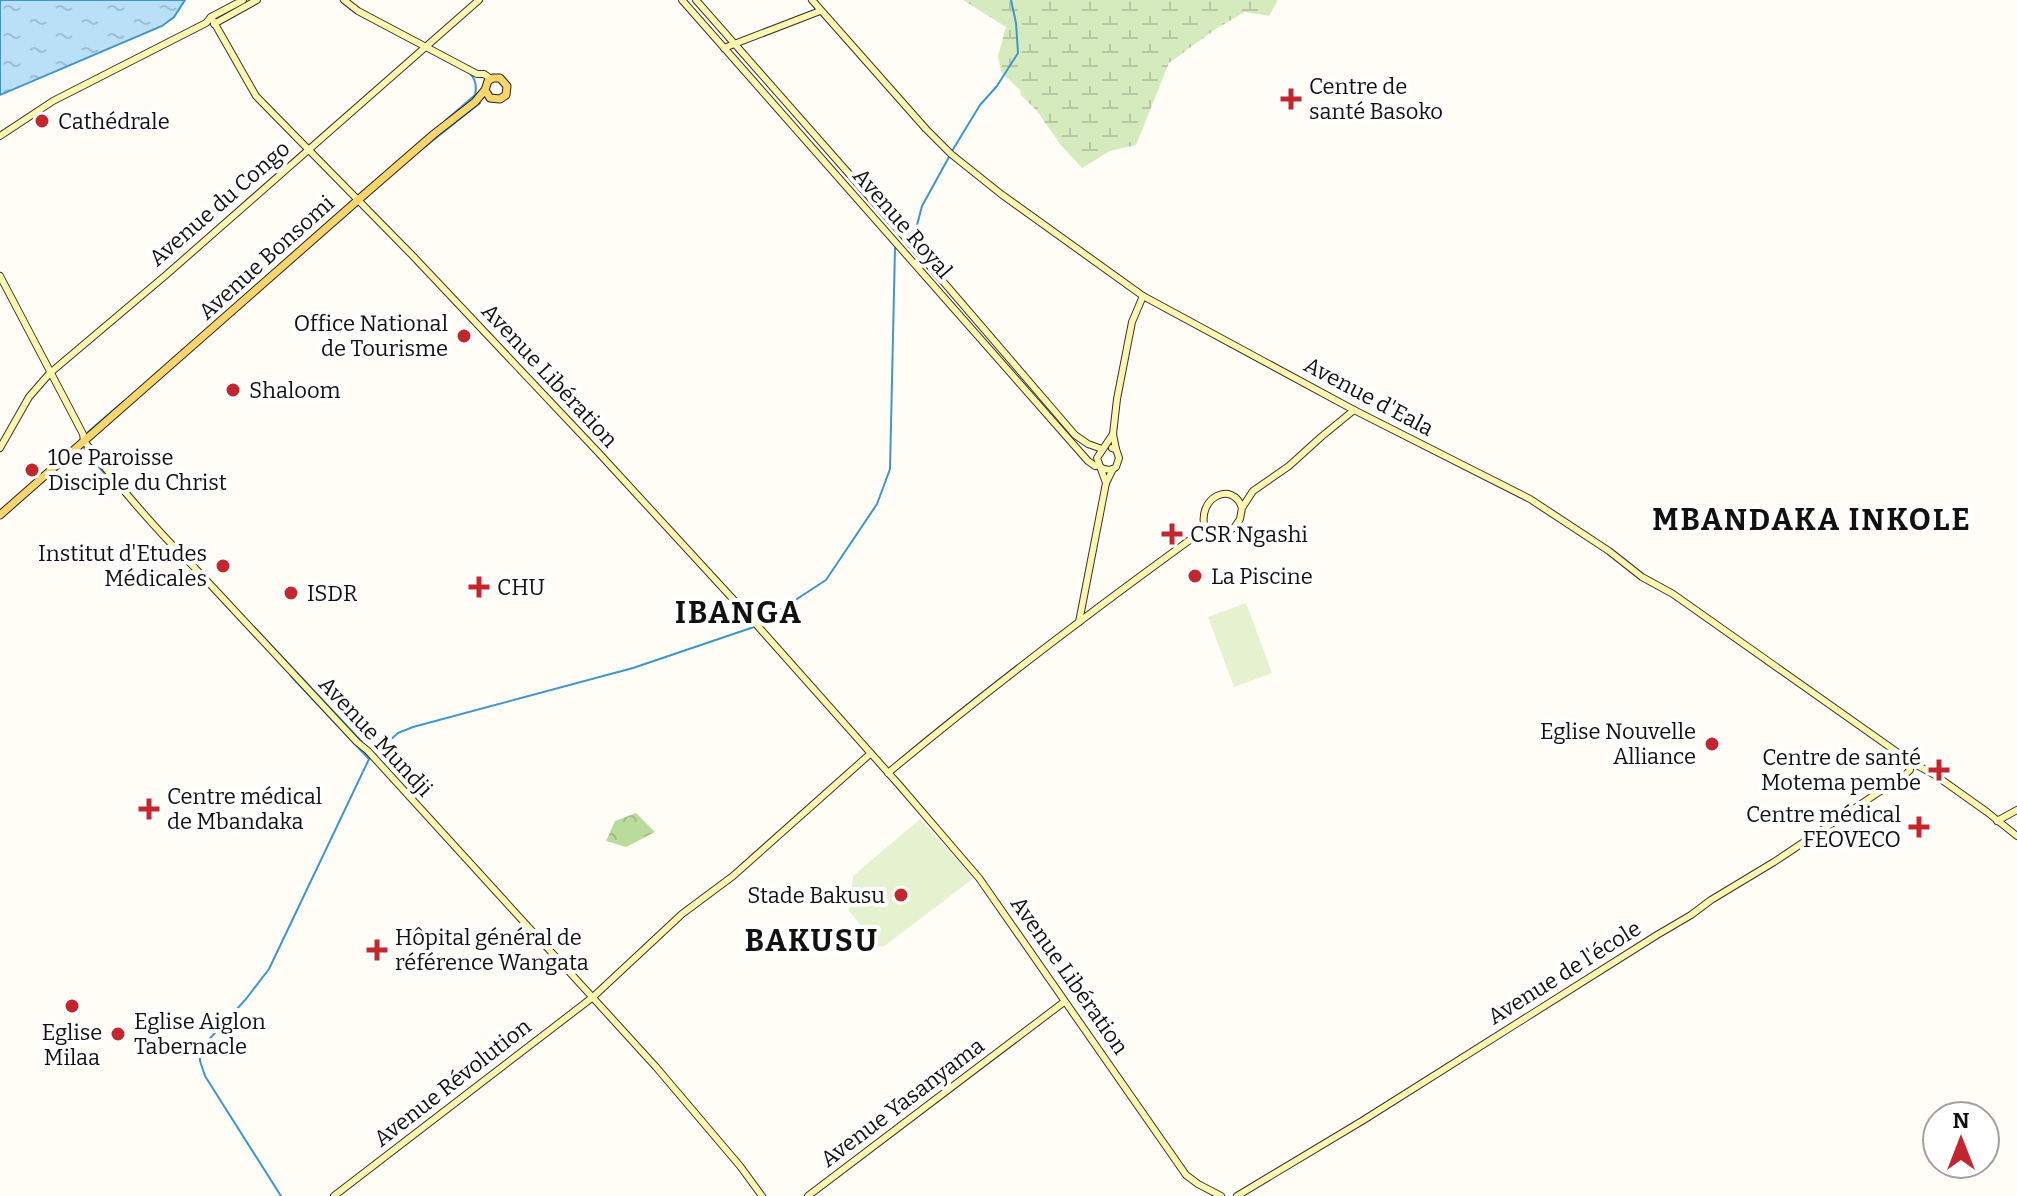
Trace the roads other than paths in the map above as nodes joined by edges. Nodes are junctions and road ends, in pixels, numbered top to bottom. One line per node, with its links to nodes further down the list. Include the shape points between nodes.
1 (243, 0): 9 (street)
2 (257, 0): 9 (street)
3 (344, 0): 11 (street)
4 (479, 0): 11 (street, Avenue du Congo)
5 (682, 0): 12 (street, Avenue Royal)
6 (696, 0): 10 (street, Avenue Royal)
7 (812, 0): 8 (street, Avenue d'Eala)
8 (820, 11): 10 (street); 18 (street, Avenue d'Eala, via 945,148)
9 (211, 21): 14 (street, via 53,101); 15 (street, Avenue Libération, via 256,96)
10 (735, 43): 12 (street); 24 (street, Avenue Royal, via 1075,435)
11 (426, 46): 13 (street, via 484,74); 15 (street, Avenue du Congo)
12 (724, 48): 26 (street, Avenue Royal, via 1088,461)
13 (487, 88): 16 (main road, Avenue Bonsomi)
14 (0, 136)
15 (308, 149): 16 (street, Avenue Libération); 19 (street, Avenue du Congo)
16 (358, 200): 22 (main road, Avenue Bonsomi); 35 (street, Avenue Libération, via 488,334)
17 (0, 276): 19 (street, Avenue Mundji)
18 (1143, 296): 20 (street, Avenue d'Eala); 21 (street, via 1132,322)
19 (50, 373): 22 (street, Avenue Mundji); 23 (street, Avenue du Congo, via 29,397)
20 (1354, 410): 29 (street); 36 (street, Avenue d'Eala, via 1530,499)
21 (1113, 434): 24 (street); 25 (street)
22 (84, 441): 32 (main road, Avenue Bonsomi); 41 (street, Avenue Mundji, via 169,544)
23 (0, 448)
24 (1103, 449): 25 (street); 26 (street)
25 (1116, 449): 27 (street)
26 (1099, 466): 27 (street); 28 (street)
27 (1113, 469): 28 (street)
28 (1106, 483): 34 (street)
29 (1253, 491): 30 (street); 31 (street)
30 (1232, 495): 31 (street); 33 (street, via 1208,502)
31 (1242, 508): 33 (street, via 1231,530)
32 (0, 515)
33 (1205, 529): 34 (street)
34 (1079, 622): 37 (street)
35 (870, 754): 37 (street, Avenue Libération); 41 (street, Avenue Révolution)
36 (1911, 762): 39 (street, Avenue d'Eala); 47 (street, Avenue de l'école, via 1906,774 1774,862)
37 (888, 773): 42 (street, Avenue Libération, via 979,878)
38 (2017, 810): 39 (street)
39 (1997, 821): 40 (street, Avenue d'Eala)
40 (2017, 836)
41 (593, 997): 43 (street, Avenue Révolution); 44 (street, Avenue Mundji)
42 (1064, 1002): 45 (street, Avenue Yasanyama); 46 (street, Avenue Libération, via 1186,1175)
43 (334, 1196)
44 (762, 1196)
45 (808, 1196)
46 (1221, 1196)
47 (1237, 1196)

